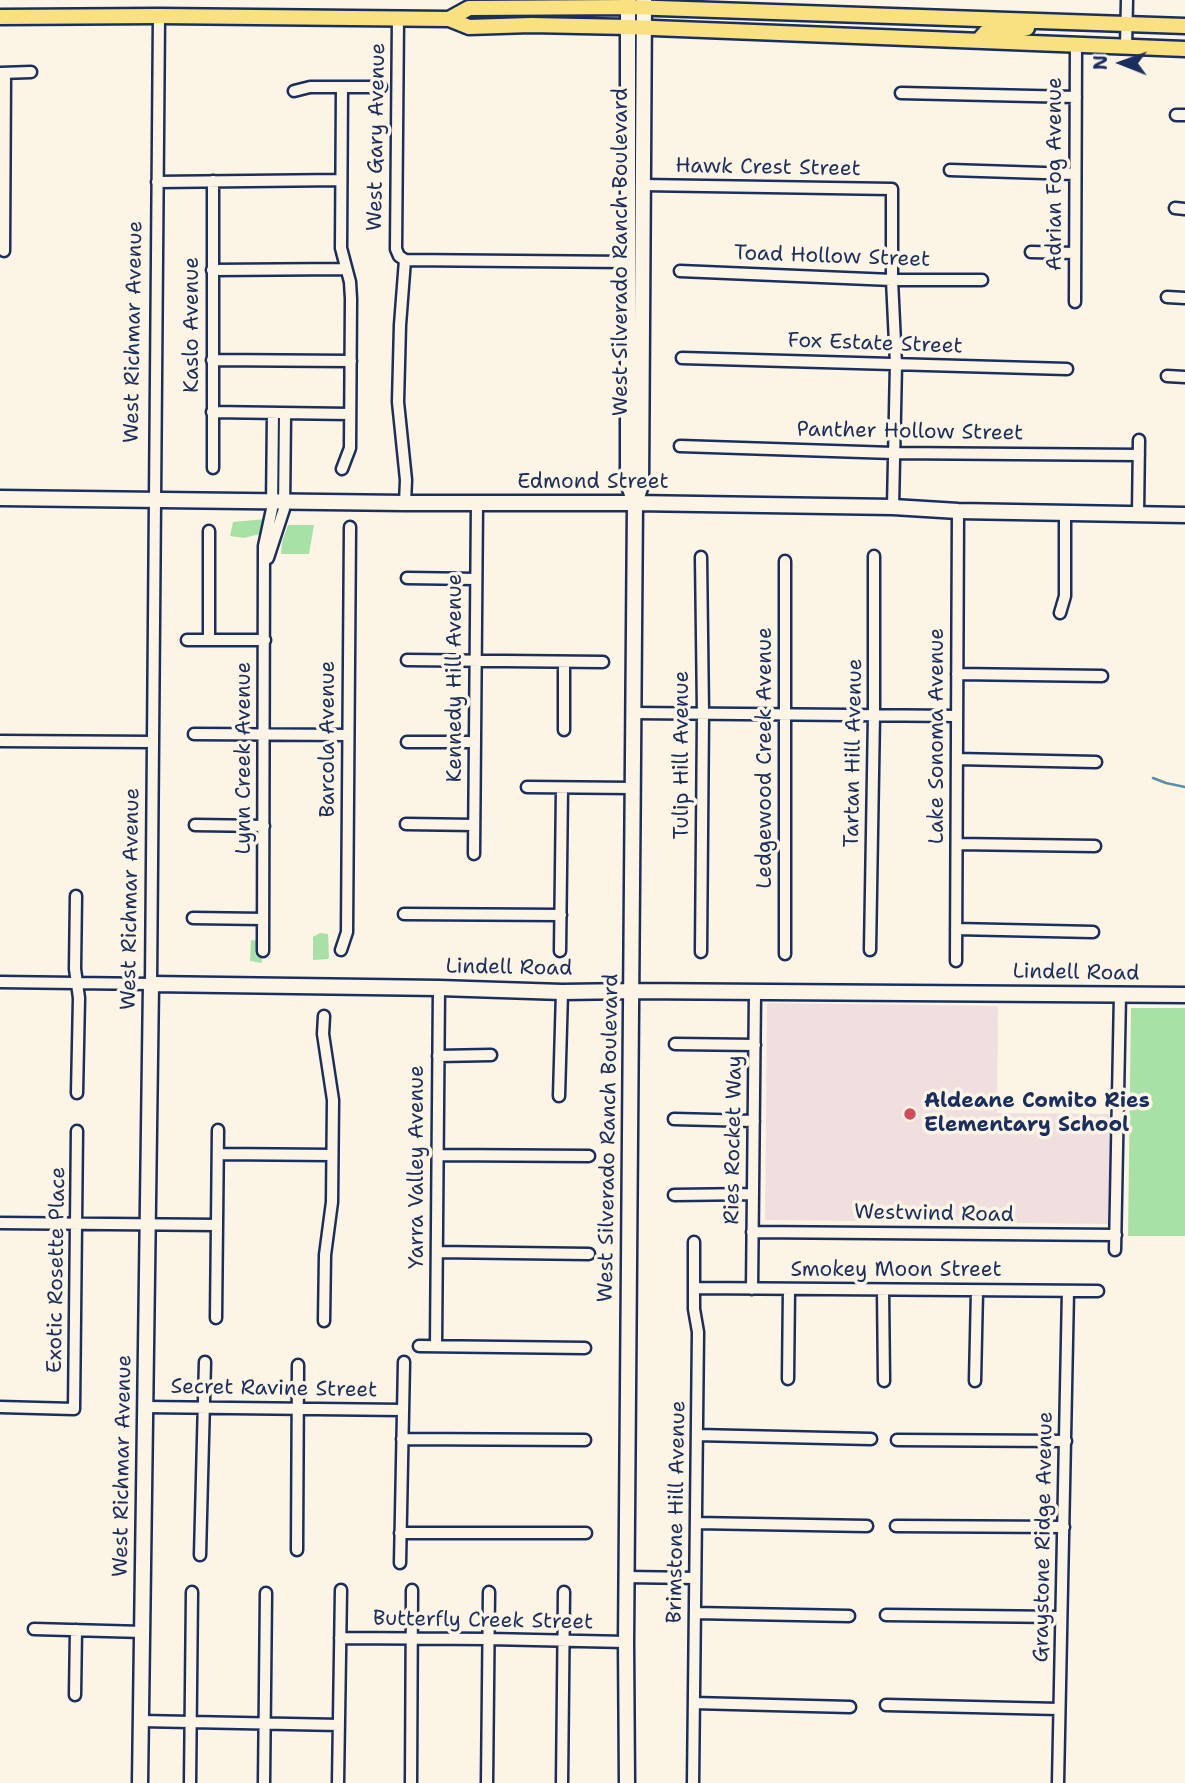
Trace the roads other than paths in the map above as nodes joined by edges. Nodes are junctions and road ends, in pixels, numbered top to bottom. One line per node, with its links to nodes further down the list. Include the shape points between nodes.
1 (1126, 0): 9 (street)
2 (628, 3): 3 (main road); 7 (main road, via 469,8); 11 (street, West Silverado Ranch Boulevard)
3 (644, 4): 8 (main road); 12 (street, West Silverado Ranch Boulevard)
4 (159, 16): 5 (main road); 6 (main road); 28 (street, West Richmar Avenue)
5 (0, 17)
6 (398, 18): 7 (main road); 34 (street, West Gary Avenue, via 396,248)
7 (449, 19): 11 (main road, via 469,27)
8 (1056, 23): 9 (main road); 13 (main road, via 986,32)
9 (1126, 24): 10 (main road); 15 (street)
10 (1185, 26)
11 (628, 27): 12 (main road); 35 (street, West Silverado Ranch Boulevard)
12 (645, 29): 13 (main road); 29 (street, West Silverado Ranch Boulevard)
13 (978, 41): 14 (main road)
14 (1076, 45): 15 (main road); 23 (street, Adrian Fog Avenue)
15 (1126, 47): 16 (main road)
16 (1185, 49)
17 (31, 72): 18 (street)
18 (3, 73): 30 (street)
19 (342, 87): 20 (street); 21 (street); 26 (street)
20 (381, 87)
21 (294, 91)
22 (901, 93): 23 (street)
23 (1076, 97): 25 (street, Adrian Fog Avenue)
24 (950, 170): 25 (street)
25 (1075, 174): 33 (street, Adrian Fog Avenue)
26 (341, 180): 27 (street); 37 (street, via 341,248)
27 (213, 181): 28 (street); 36 (street, Kaslo Avenue)
28 (157, 182): 62 (street, West Richmar Avenue)
29 (643, 185): 39 (street, Hawk Crest Street, via 892,189); 66 (street, West Silverado Ranch Boulevard, via 642,485)
30 (2, 228): 31 (street)
31 (4, 251)
32 (1031, 252): 33 (street)
33 (1075, 253): 43 (street, Adrian Fog Avenue)
34 (402, 258): 35 (street); 64 (street, West Gary Avenue, via 398,402)
35 (628, 262): 66 (street, West Silverado Ranch Boulevard, via 628,483)
36 (212, 270): 37 (street); 45 (street, Kaslo Avenue)
37 (346, 270): 46 (street, via 351,290)
38 (680, 271): 39 (street, Toad Hollow Street)
39 (892, 280): 40 (street, Toad Hollow Street); 47 (street)
40 (982, 281)
41 (1167, 297): 42 (street)
42 (1185, 298)
43 (1074, 302)
44 (682, 358): 47 (street, Fox Estate Street)
45 (212, 360): 46 (street); 51 (street, Kaslo Avenue)
46 (351, 360): 54 (street)
47 (896, 364): 48 (street, Fox Estate Street); 57 (street)
48 (1067, 369)
49 (1167, 376): 50 (street)
50 (1185, 377)
51 (212, 412): 52 (street); 59 (street, Kaslo Avenue)
52 (273, 413): 53 (street); 63 (street, Lynn Creek Avenue)
53 (285, 414): 54 (street); 63 (street, Lynn Creek Avenue)
54 (350, 414): 60 (street, via 350,448)
55 (1139, 440): 58 (street)
56 (680, 446): 57 (street, Panther Hollow Street)
57 (893, 453): 58 (street, Panther Hollow Street); 67 (street)
58 (1139, 455): 70 (street)
59 (213, 468)
60 (342, 469)
61 (0, 498): 62 (street, Edmond Street)
62 (154, 501): 63 (street, Edmond Street); 99 (street, West Richmar Avenue)
63 (278, 502): 64 (street, Edmond Street); 82 (street, Lynn Creek Avenue, via 265,539)
64 (405, 503): 65 (street, Edmond Street)
65 (477, 503): 66 (street, Edmond Street); 78 (street, Kennedy Hill Avenue)
66 (635, 503): 67 (street, Edmond Street); 89 (street, West Silverado Ranch Boulevard)
67 (893, 508): 68 (street, Edmond Street)
68 (958, 510): 69 (street, Edmond Street); 87 (street, Lake Sonoma Avenue)
69 (1065, 513): 70 (street, Edmond Street); 79 (street, via 1065,596)
70 (1138, 514): 71 (street, Edmond Street)
71 (1185, 516)
72 (350, 527): 97 (street, Barcola Avenue)
73 (209, 531): 81 (street)
74 (874, 556): 92 (street, Tartan Hill Avenue)
75 (701, 557): 90 (street, Tulip Hill Avenue)
76 (785, 561): 91 (street, Ledgewood Creek Avenue)
77 (407, 578): 78 (street)
78 (476, 579): 84 (street, Kennedy Hill Avenue)
79 (1060, 613)
80 (187, 640): 81 (street)
81 (209, 640): 82 (street)
82 (265, 640): 96 (street, Lynn Creek Avenue)
83 (407, 660): 84 (street)
84 (475, 661): 85 (street); 101 (street, Kennedy Hill Avenue)
85 (564, 662): 86 (street); 94 (street)
86 (603, 662)
87 (957, 674): 88 (street); 93 (street, Lake Sonoma Avenue)
88 (1102, 676)
89 (634, 713): 90 (street); 106 (street, West Silverado Ranch Boulevard)
90 (703, 713): 91 (street); 125 (street, Tulip Hill Avenue)
91 (786, 714): 92 (street); 126 (street, Ledgewood Creek Avenue)
92 (874, 715): 93 (street); 122 (street, Tartan Hill Avenue)
93 (957, 716): 102 (street, Lake Sonoma Avenue)
94 (564, 730)
95 (194, 734): 96 (street)
96 (264, 734): 97 (street); 110 (street, Lynn Creek Avenue)
97 (348, 735): 121 (street, Barcola Avenue, via 347,932)
98 (0, 741): 99 (street)
99 (153, 742): 130 (street, West Richmar Avenue)
100 (407, 742): 101 (street)
101 (475, 742): 109 (street, Kennedy Hill Avenue)
102 (957, 759): 103 (street); 111 (street, Lake Sonoma Avenue)
103 (1096, 762)
104 (527, 787): 105 (street)
105 (562, 788): 106 (street); 116 (street)
106 (634, 788): 132 (street, West Silverado Ranch Boulevard)
107 (406, 824): 109 (street)
108 (195, 825): 110 (street)
109 (474, 825): 113 (street, Kennedy Hill Avenue)
110 (264, 826): 118 (street, Lynn Creek Avenue)
111 (957, 844): 112 (street); 119 (street, Lake Sonoma Avenue)
112 (1095, 846)
113 (474, 854)
114 (76, 896): 129 (street)
115 (404, 914): 116 (street)
116 (561, 915): 124 (street)
117 (193, 918): 118 (street)
118 (263, 919): 123 (street, Lynn Creek Avenue)
119 (957, 929): 120 (street); 127 (street, Lake Sonoma Avenue)
120 (1093, 932)
121 (341, 950)
122 (870, 950)
123 (263, 951)
124 (560, 951)
125 (701, 952)
126 (785, 954)
127 (956, 961)
128 (0, 982): 129 (street, Lindell Road)
129 (77, 983): 130 (street, Lindell Road); 142 (street)
130 (151, 984): 131 (street, Lindell Road); 156 (street, West Richmar Avenue)
131 (439, 988): 133 (street, Lindell Road); 141 (street, Yarra Valley Avenue)
132 (631, 990): 133 (street, Lindell Road); 134 (street, Lindell Road); 202 (street, West Silverado Ranch Boulevard)
133 (562, 992): 143 (street)
134 (755, 992): 135 (street, Lindell Road); 139 (street, Ries Rocket Way)
135 (1120, 994): 136 (street, Lindell Road); 159 (street)
136 (1185, 995)
137 (324, 1016): 149 (street, via 333,1100)
138 (675, 1044): 139 (street)
139 (755, 1045): 145 (street, Ries Rocket Way)
140 (491, 1055): 141 (street)
141 (438, 1056): 150 (street, Yarra Valley Avenue)
142 (77, 1093)
143 (559, 1096)
144 (674, 1119): 145 (street)
145 (754, 1121): 152 (street, Ries Rocket Way)
146 (218, 1130): 148 (street)
147 (78, 1131): 155 (street, Exotic Rosette Place)
148 (218, 1154): 149 (street); 157 (street)
149 (332, 1155): 172 (street)
150 (439, 1155): 151 (street); 162 (street, Yarra Valley Avenue)
151 (589, 1156)
152 (753, 1194): 153 (street); 158 (street, Ries Rocket Way)
153 (674, 1195)
154 (0, 1223): 155 (street)
155 (76, 1224): 156 (street); 182 (street, Exotic Rosette Place, via 74,1409)
156 (148, 1224): 157 (street); 183 (street, West Richmar Avenue)
157 (217, 1225): 171 (street)
158 (752, 1232): 159 (street, Westwind Road); 165 (street, Ries Rocket Way)
159 (1115, 1235): 161 (street)
160 (694, 1242): 164 (street, Brimstone Hill Avenue)
161 (1115, 1250)
162 (437, 1252): 163 (street); 174 (street, Yarra Valley Avenue)
163 (589, 1254)
164 (694, 1288): 165 (street, Smokey Moon Street); 187 (street, Brimstone Hill Avenue)
165 (752, 1289): 166 (street, Smokey Moon Street)
166 (789, 1289): 167 (street, Smokey Moon Street); 179 (street)
167 (883, 1290): 168 (street, Smokey Moon Street); 180 (street)
168 (977, 1291): 169 (street, Smokey Moon Street); 181 (street)
169 (1068, 1291): 170 (street, Smokey Moon Street); 192 (street, Graystone Ridge Avenue)
170 (1098, 1291)
171 (216, 1318)
172 (324, 1321)
173 (419, 1346): 174 (street)
174 (436, 1346): 175 (street)
175 (585, 1348)
176 (205, 1362): 184 (street)
177 (404, 1362): 186 (street)
178 (298, 1365): 185 (street)
179 (788, 1379)
180 (884, 1381)
181 (975, 1381)
182 (0, 1407)
183 (145, 1407): 184 (street, Secret Ravine Street); 216 (street, West Richmar Avenue)
184 (204, 1407): 185 (street, Secret Ravine Street); 200 (street)
185 (299, 1408): 186 (street, Secret Ravine Street); 199 (street)
186 (403, 1410): 188 (street)
187 (697, 1435): 189 (street); 193 (street, Brimstone Hill Avenue)
188 (402, 1438): 190 (street); 197 (street)
189 (871, 1439)
190 (585, 1440)
191 (897, 1440): 192 (street)
192 (1066, 1441): 196 (street, Graystone Ridge Avenue)
193 (696, 1524): 194 (street); 203 (street, Brimstone Hill Avenue)
194 (867, 1526)
195 (896, 1526): 196 (street)
196 (1064, 1527): 213 (street, Graystone Ridge Avenue)
197 (400, 1533): 198 (street); 201 (street)
198 (586, 1533)
199 (296, 1550)
200 (200, 1555)
201 (400, 1563)
202 (626, 1577): 203 (street); 221 (street, West Silverado Ranch Boulevard)
203 (695, 1578): 210 (street, Brimstone Hill Avenue)
204 (341, 1590): 217 (street)
205 (412, 1590): 218 (street)
206 (192, 1592): 228 (street)
207 (489, 1592): 219 (street)
208 (564, 1592): 220 (street)
209 (266, 1593): 229 (street)
210 (695, 1613): 212 (street); 223 (street, Brimstone Hill Avenue)
211 (886, 1615): 213 (street)
212 (849, 1616)
213 (1061, 1617): 226 (street, Graystone Ridge Avenue)
214 (34, 1629): 215 (street)
215 (76, 1630): 216 (street); 222 (street)
216 (143, 1632): 227 (street, West Richmar Avenue)
217 (340, 1638): 218 (street, Butterfly Creek Street); 230 (street)
218 (412, 1639): 219 (street, Butterfly Creek Street); 236 (street)
219 (489, 1639): 220 (street, Butterfly Creek Street); 237 (street)
220 (564, 1641): 221 (street, Butterfly Creek Street); 238 (street)
221 (626, 1642): 231 (street, West Silverado Ranch Boulevard)
222 (75, 1695)
223 (694, 1703): 225 (street); 239 (street, Brimstone Hill Avenue)
224 (886, 1705): 226 (street)
225 (850, 1707)
226 (1059, 1709): 240 (street, Graystone Ridge Avenue)
227 (141, 1721): 228 (street); 232 (street, West Richmar Avenue)
228 (191, 1722): 229 (street); 233 (street)
229 (265, 1724): 230 (street); 234 (street)
230 (339, 1725): 235 (street)
231 (625, 1780)
232 (139, 1783)
233 (190, 1783)
234 (264, 1783)
235 (338, 1783)
236 (411, 1783)
237 (487, 1783)
238 (562, 1783)
239 (693, 1783)
240 (1058, 1783)

